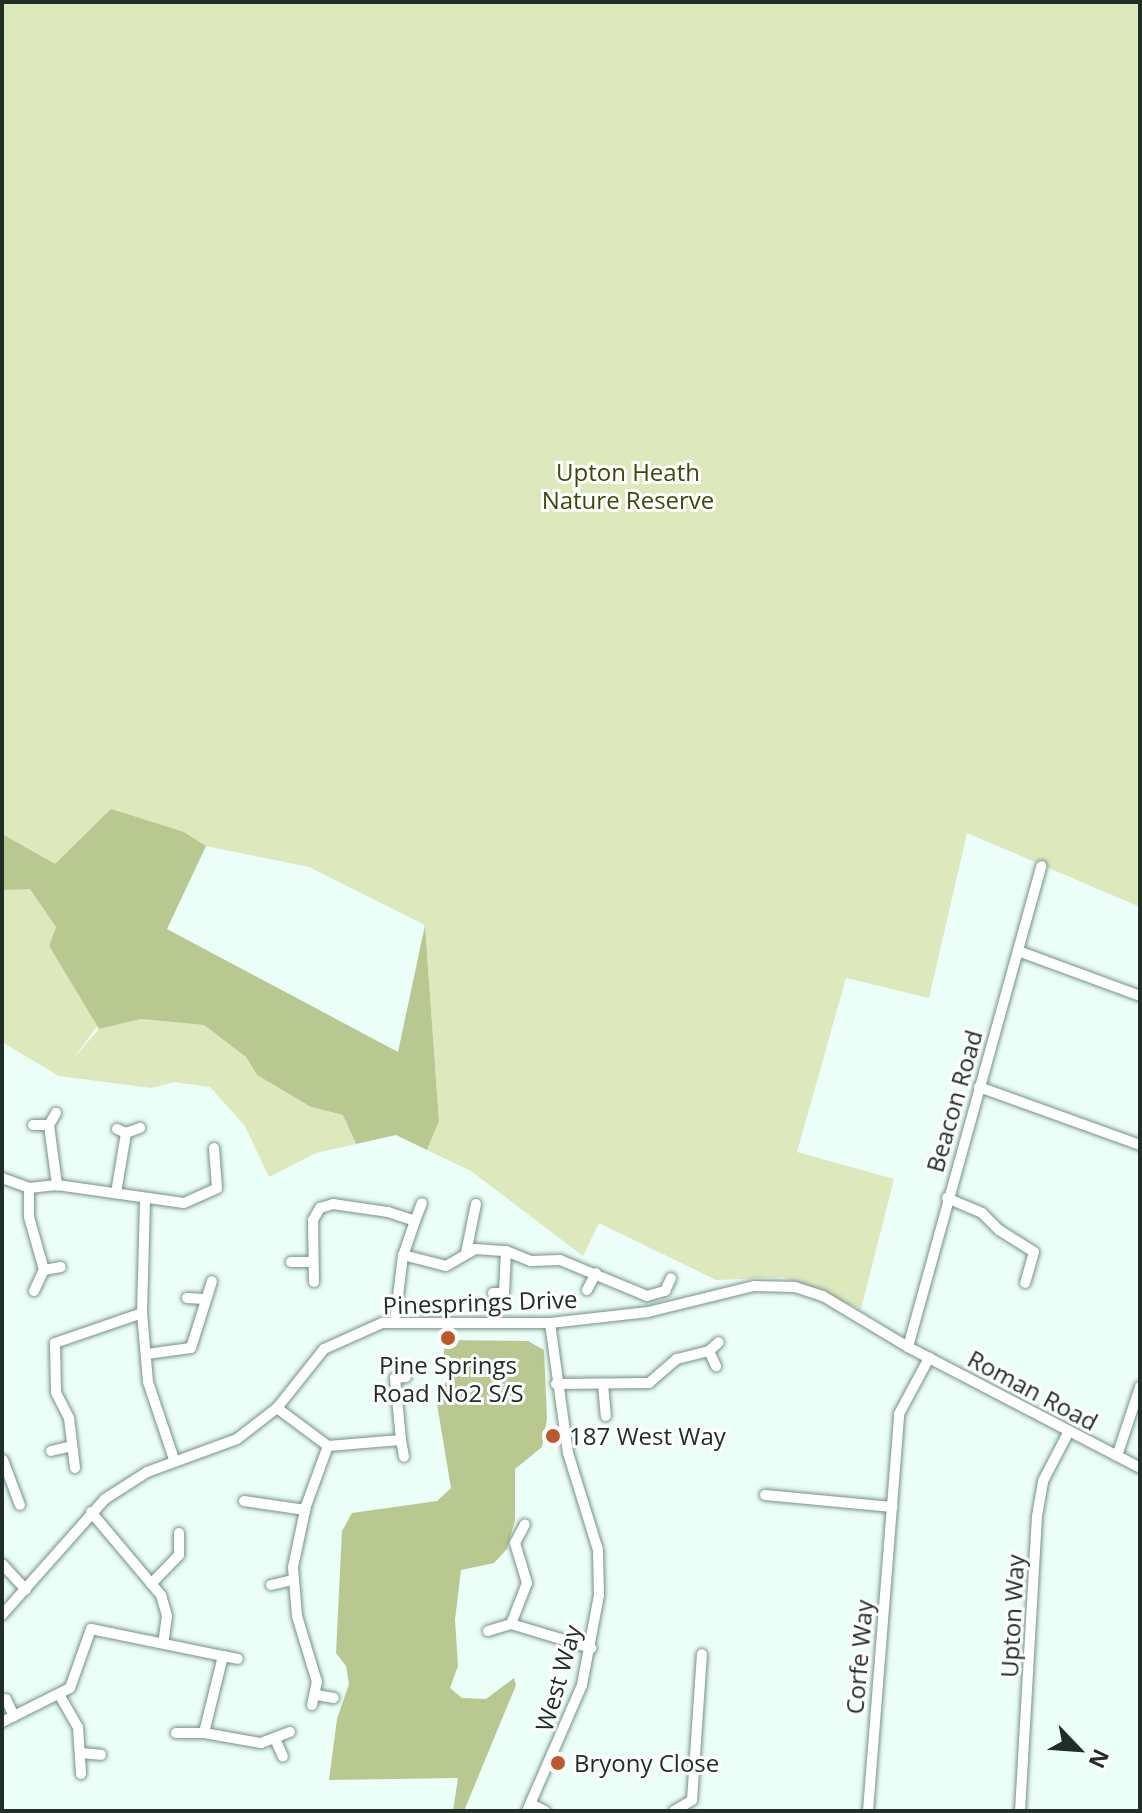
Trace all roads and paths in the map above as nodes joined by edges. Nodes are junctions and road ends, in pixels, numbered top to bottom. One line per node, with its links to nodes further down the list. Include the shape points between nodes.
1 (1041, 866): 2 (street, Beacon Road)
2 (1018, 951): 3 (street); 4 (street, Beacon Road)
3 (1140, 996)
4 (979, 1087): 9 (street); 15 (street, Beacon Road)
5 (56, 1113): 7 (street)
6 (33, 1125): 7 (street)
7 (49, 1125): 12 (street)
8 (140, 1128): 14 (street, via 121,1131)
9 (1140, 1145)
10 (214, 1148): 16 (street, via 222,1191 184,1203)
11 (2, 1178): 13 (street)
12 (57, 1185): 13 (street); 14 (street)
13 (29, 1188): 26 (street, via 29,1217)
14 (116, 1193): 16 (street)
15 (947, 1198): 31 (street, via 982,1213 1034,1252); 41 (street, Beacon Road)
16 (145, 1200): 37 (street)
17 (422, 1203): 19 (street)
18 (476, 1204): 21 (street)
19 (415, 1221): 22 (street); 24 (street, via 333,1204 320,1208 313,1220)
20 (506, 1251): 21 (street); 27 (street, via 536,1262 560,1260); 34 (street, via 504,1293)
21 (466, 1253): 22 (street, via 446,1266)
22 (403, 1255): 38 (street)
23 (291, 1262): 24 (street)
24 (313, 1262): 30 (street)
25 (61, 1267): 26 (street)
26 (44, 1270): 33 (street)
27 (596, 1273): 28 (street, via 647,1296 665,1291); 32 (street)
28 (671, 1278)
29 (212, 1281): 36 (street)
30 (314, 1282)
31 (1025, 1283)
32 (587, 1290)
33 (34, 1291)
34 (493, 1293)
35 (187, 1298): 36 (street)
36 (204, 1299): 42 (street)
37 (142, 1313): 44 (street); 57 (street, via 50,1342 56,1392 69,1418)
38 (395, 1321): 39 (street, Pinesprings Drive); 52 (street, Pinesprings Drive, via 364,1327 324,1349)
39 (550, 1323): 41 (street, Pinesprings Drive, via 648,1312 754,1286 787,1286 823,1296); 49 (street, West Way)
40 (719, 1342): 43 (street)
41 (908, 1347): 45 (street, Roman Road)
42 (191, 1348): 44 (street); 46 (street)
43 (709, 1351): 47 (street); 50 (street, via 677,1359 649,1383)
44 (147, 1354): 62 (street, via 148,1382)
45 (929, 1358): 54 (street, Roman Road); 69 (street, Corfe Way, via 899,1414)
46 (194, 1361)
47 (716, 1366)
48 (395, 1378): 55 (street)
49 (556, 1384): 50 (street); 85 (street, West Way, via 568,1453 598,1550 599,1595)
50 (603, 1384): 53 (street)
51 (1140, 1387): 59 (street)
52 (277, 1408): 56 (street); 62 (street, Pinesprings Drive, via 237,1439)
53 (606, 1416)
54 (1069, 1431): 59 (street, Roman Road); 106 (street, Upton Way, via 1043,1481 1037,1516)
55 (401, 1440): 56 (street); 60 (street)
56 (328, 1446): 70 (street)
57 (69, 1447): 58 (street); 63 (street)
58 (51, 1451)
59 (1117, 1456): 64 (street, Roman Road)
60 (404, 1457)
61 (3, 1460): 65 (street)
62 (175, 1462): 71 (street, Pinesprings Drive, via 120,1488)
63 (75, 1468)
64 (1140, 1468)
65 (8, 1492): 68 (street)
66 (765, 1495): 69 (street)
67 (244, 1501): 70 (street)
68 (20, 1505)
69 (892, 1507): 105 (street, Corfe Way)
70 (305, 1510): 77 (street)
71 (91, 1512): 78 (street); 80 (street, Pinesprings Drive)
72 (525, 1524): 82 (street, via 515,1543 527,1583)
73 (179, 1533): 74 (street)
74 (180, 1553): 75 (street); 78 (street)
75 (194, 1558)
76 (2, 1564): 80 (street)
77 (293, 1580): 79 (street); 90 (street, via 314,1700)
78 (151, 1584): 84 (street, via 167,1616)
79 (271, 1585)
80 (26, 1590): 81 (street, Pinesprings Drive)
81 (2, 1615)
82 (511, 1624): 83 (street); 85 (street)
83 (488, 1631)
84 (163, 1643): 87 (street); 89 (street, via 88,1627 77,1679)
85 (591, 1648): 102 (street, West Way, via 562,1739)
86 (702, 1654): 104 (street, via 692,1800)
87 (223, 1656): 88 (street); 96 (street)
88 (238, 1659)
89 (60, 1696): 92 (street); 98 (street, via 78,1727)
90 (334, 1698)
91 (6, 1699): 92 (street)
92 (14, 1716): 93 (street)
93 (2, 1722)
94 (290, 1732): 97 (street)
95 (176, 1733): 96 (street)
96 (204, 1733): 97 (street)
97 (276, 1741): 100 (street)
98 (80, 1753): 99 (street); 101 (street)
99 (101, 1755)
100 (283, 1757)
101 (81, 1774)
102 (529, 1808): 103 (street, West Way)
103 (545, 1811)
104 (674, 1811)
105 (868, 1811)
106 (1020, 1811)

